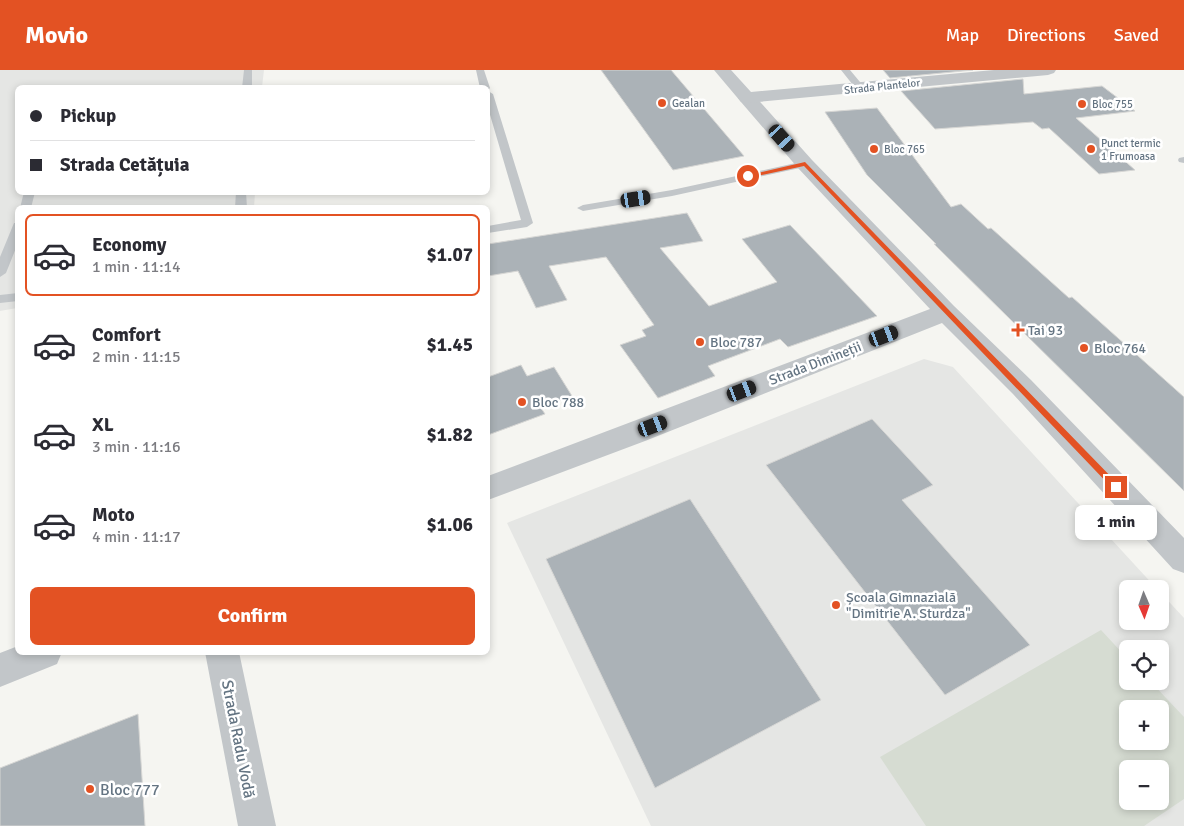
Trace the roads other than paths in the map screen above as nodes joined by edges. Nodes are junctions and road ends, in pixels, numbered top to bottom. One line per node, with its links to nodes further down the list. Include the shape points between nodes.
1 (248, 70): 6 (lane)
2 (480, 70): 7 (lane)
3 (722, 70): 9 (street)
4 (845, 70): 8 (lane)
5 (1048, 70): 8 (street, Strada Plantelor)
6 (247, 85)
7 (485, 85)
8 (860, 88): 9 (street, Strada Plantelor)
9 (747, 98): 11 (street)
10 (490, 100): 13 (lane, via 528,223)
11 (805, 164): 12 (lane, via 672,193); 18 (street)
12 (582, 208)
13 (490, 229)
14 (15, 234): 15 (lane)
15 (0, 273)
16 (15, 297): 17 (lane)
17 (0, 299)
18 (946, 312): 19 (street, Strada Dimineții); 20 (street, via 1022,387)
19 (490, 487)
20 (1184, 559)
21 (38, 655): 23 (street)
22 (223, 655): 24 (street, Strada Radu Vodă)
23 (0, 670)
24 (257, 826)

